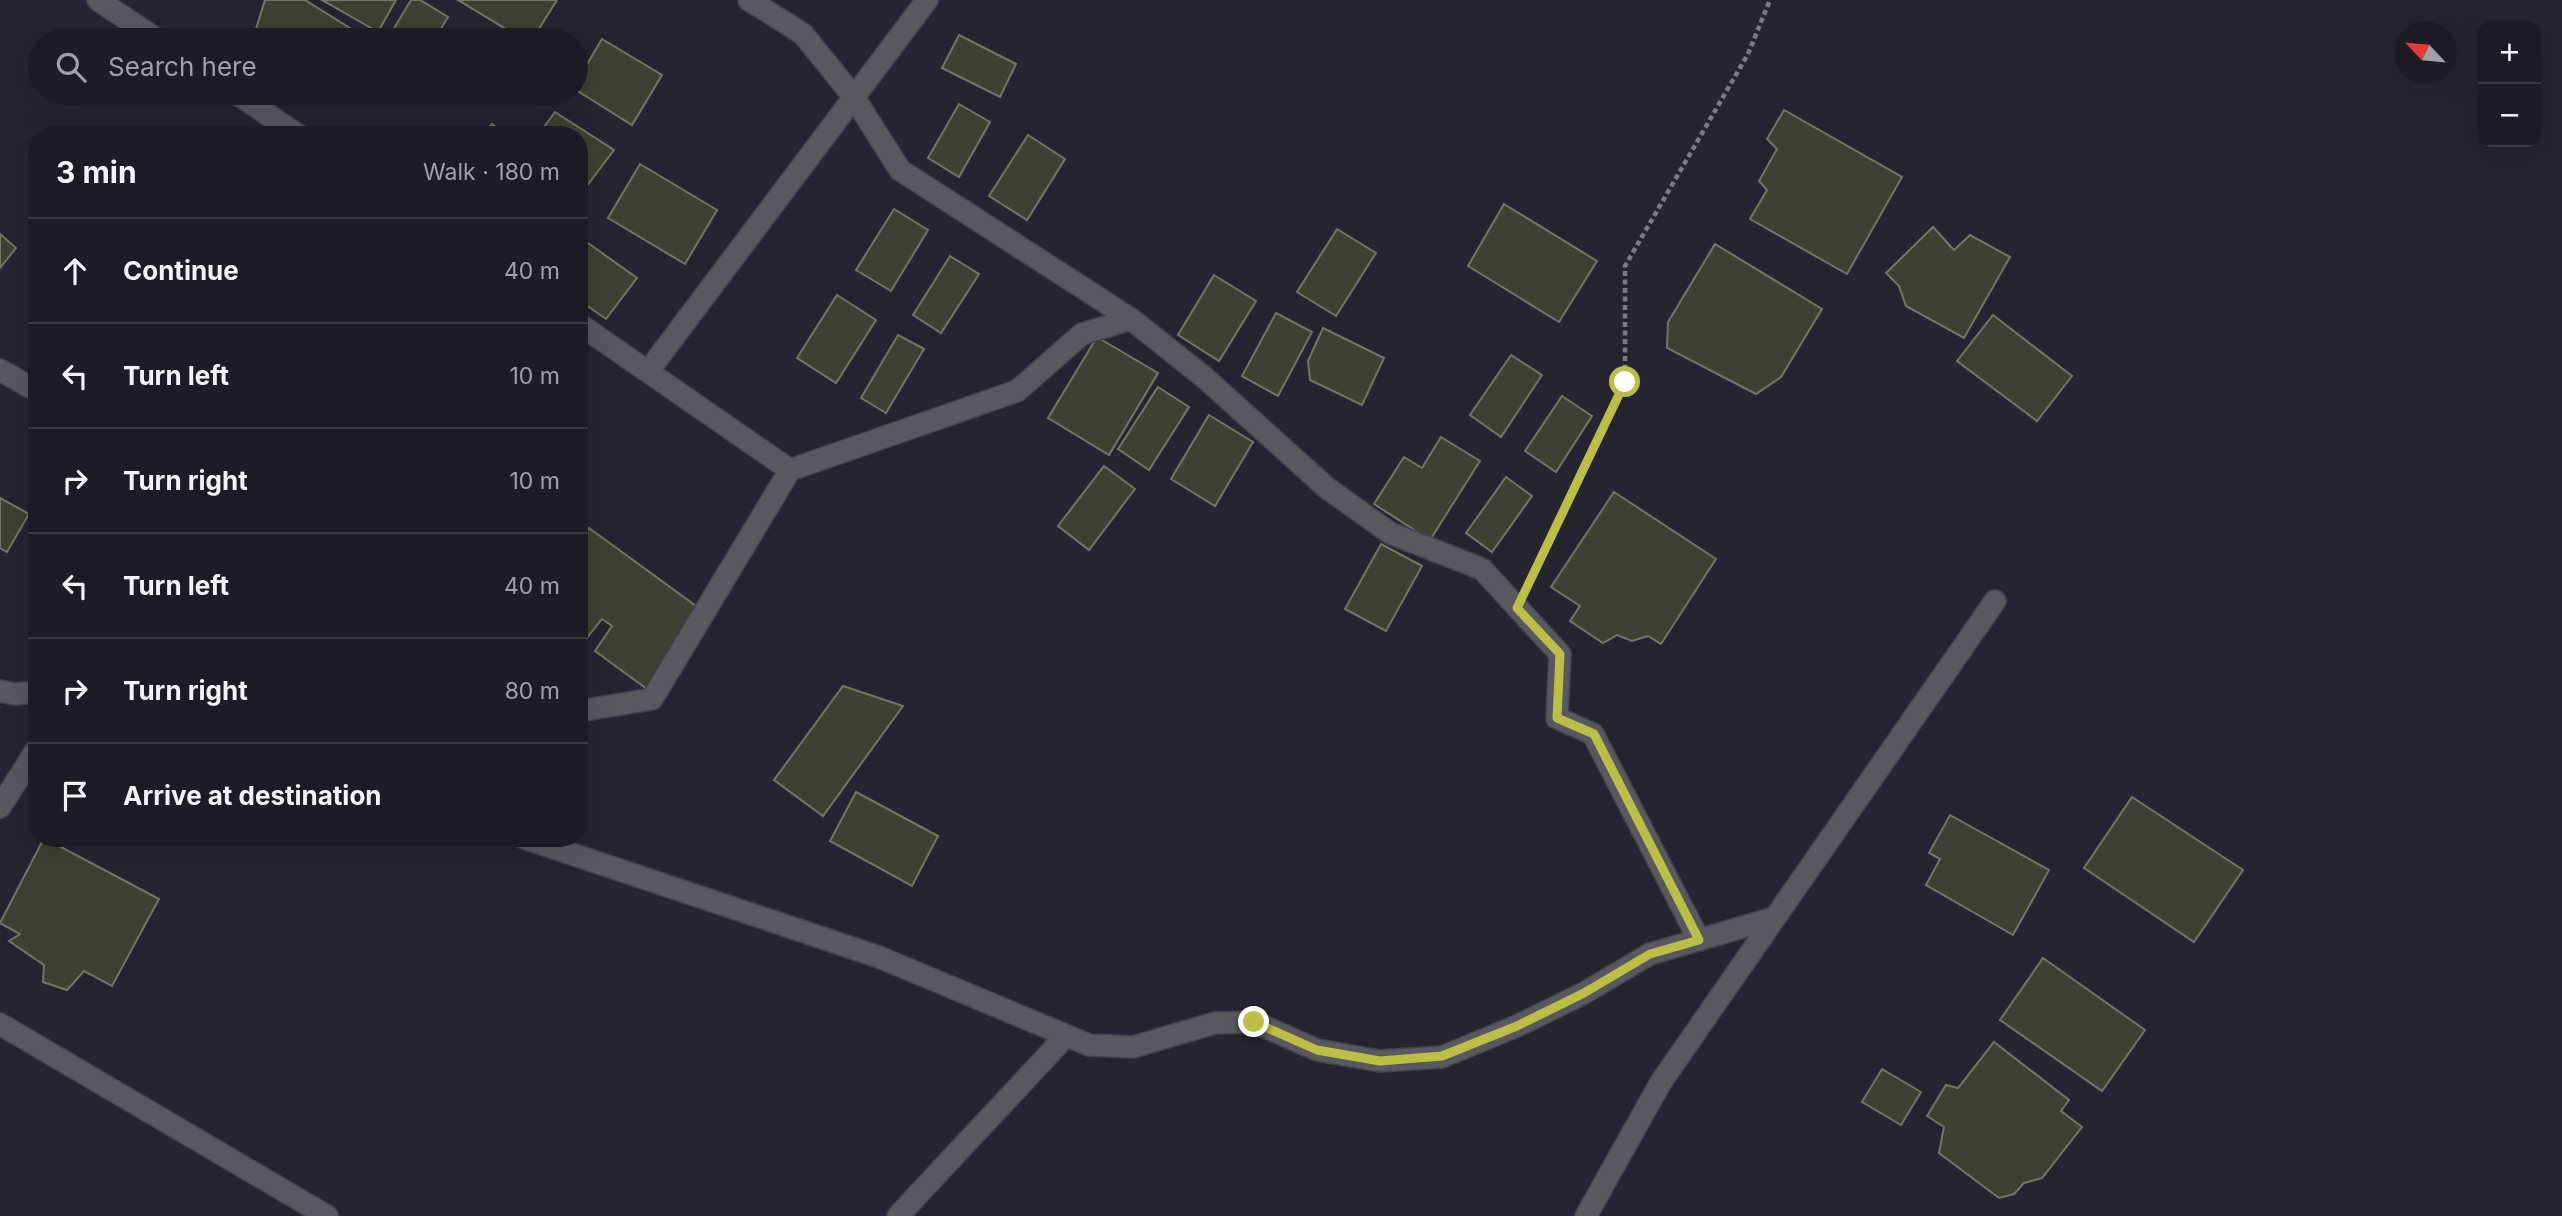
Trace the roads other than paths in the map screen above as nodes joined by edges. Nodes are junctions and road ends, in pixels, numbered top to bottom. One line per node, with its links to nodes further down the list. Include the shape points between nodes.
1 (99, 0): 4 (street)
2 (749, 0): 5 (street, via 803,34)
3 (927, 0): 5 (street)
4 (140, 28)
5 (853, 96): 8 (street, via 900,170); 11 (street)
6 (254, 105): 7 (street)
7 (285, 126)
8 (1131, 319): 13 (street, via 1082,334 1017,391); 22 (street, via 1205,378 1327,488 1390,533 1482,569 1560,654 1557,718 1594,734)
9 (588, 330): 11 (street)
10 (0, 370): 12 (street)
11 (649, 370): 13 (street)
12 (28, 386)
13 (790, 470): 17 (street, via 652,699)
14 (1994, 601): 21 (street)
15 (0, 691): 16 (street)
16 (28, 693)
17 (588, 710)
18 (28, 763): 19 (street)
19 (0, 807)
20 (551, 847): 24 (street, via 879,957)
21 (1774, 918): 22 (street); 27 (street, via 1661,1082)
22 (1699, 940): 24 (street, via 1650,954 1517,1026 1442,1056 1380,1061 1317,1050 1254,1022 1214,1023 1133,1047 1089,1045)
23 (0, 1024): 25 (street)
24 (1065, 1037): 26 (street)
25 (327, 1216)
26 (898, 1216)
27 (1586, 1216)

